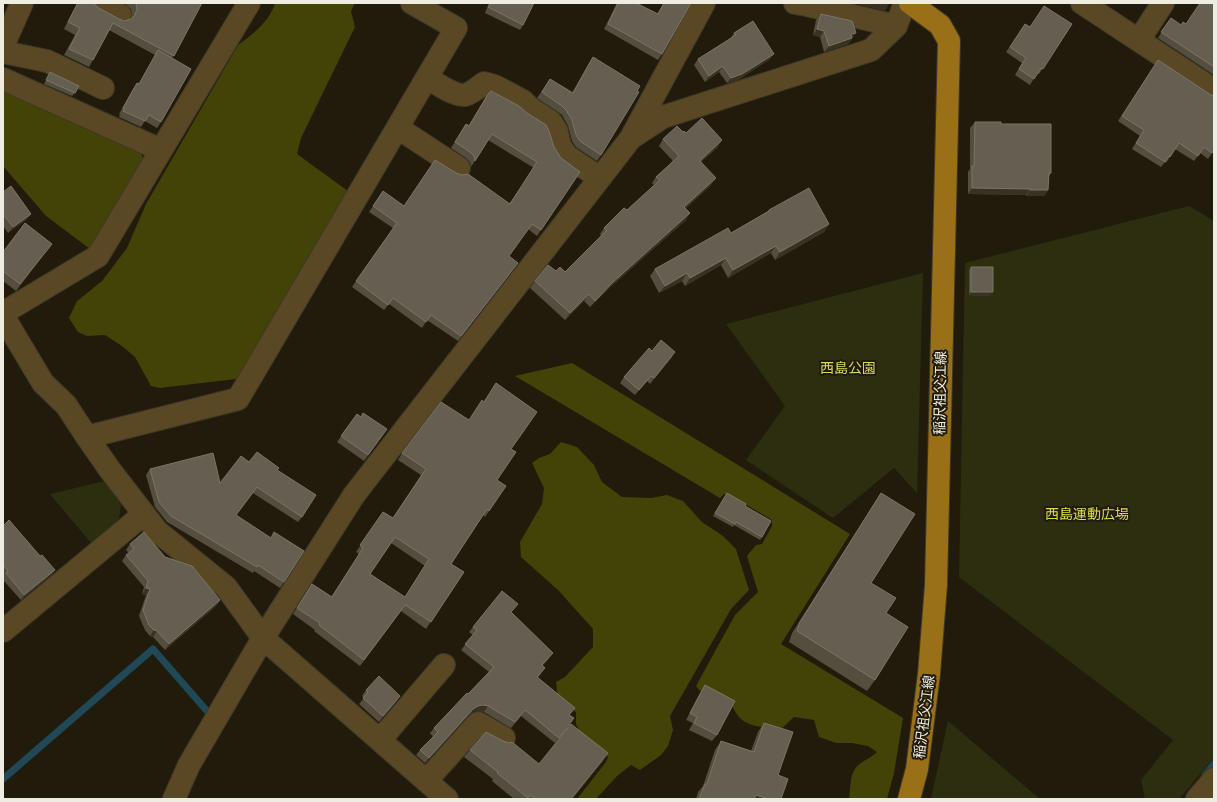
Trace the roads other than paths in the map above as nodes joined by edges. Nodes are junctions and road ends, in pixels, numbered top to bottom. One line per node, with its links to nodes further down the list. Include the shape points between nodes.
1 (22, 3): 14 (street)
2 (99, 3): 11 (street)
3 (248, 3): 22 (street)
4 (412, 3): 16 (street, via 456,28)
5 (704, 3): 21 (street)
6 (795, 3): 12 (street)
7 (905, 3): 12 (street)
8 (910, 3): 39 (main road, 稲沢祖父江線, via 940,25 949,41 936,585 929,674 917,769)
9 (1082, 3): 13 (street)
10 (1163, 3): 13 (street)
11 (120, 15)
12 (896, 26): 21 (street, via 871,50 664,117)
13 (1139, 40): 19 (street)
14 (3, 46)
15 (3, 52): 18 (street, via 47,61)
16 (427, 78): 20 (street); 24 (street, via 451,92 464,95 484,83 523,101 550,122 557,132 560,146 566,156)
17 (3, 79): 22 (street)
18 (103, 88)
19 (1214, 90)
20 (398, 128): 23 (street); 27 (street, via 238,399)
21 (631, 138): 24 (street)
22 (161, 150): 25 (street, via 98,256)
23 (459, 168)
24 (600, 178): 30 (street, via 354,495)
25 (3, 313)
26 (3, 316): 27 (street, via 43,383 66,405)
27 (87, 437): 28 (street)
28 (144, 514): 29 (street); 30 (street, via 157,531 226,587)
29 (3, 630)
30 (263, 638): 33 (street); 36 (street, via 189,765)
31 (444, 665): 33 (street)
32 (504, 738): 35 (street, via 478,723)
33 (380, 740): 35 (street)
34 (1214, 779): 40 (street)
35 (426, 781): 38 (street)
36 (177, 792): 37 (street, via 166,789)
37 (157, 799)
38 (447, 799)
39 (909, 799)
40 (1197, 799)

